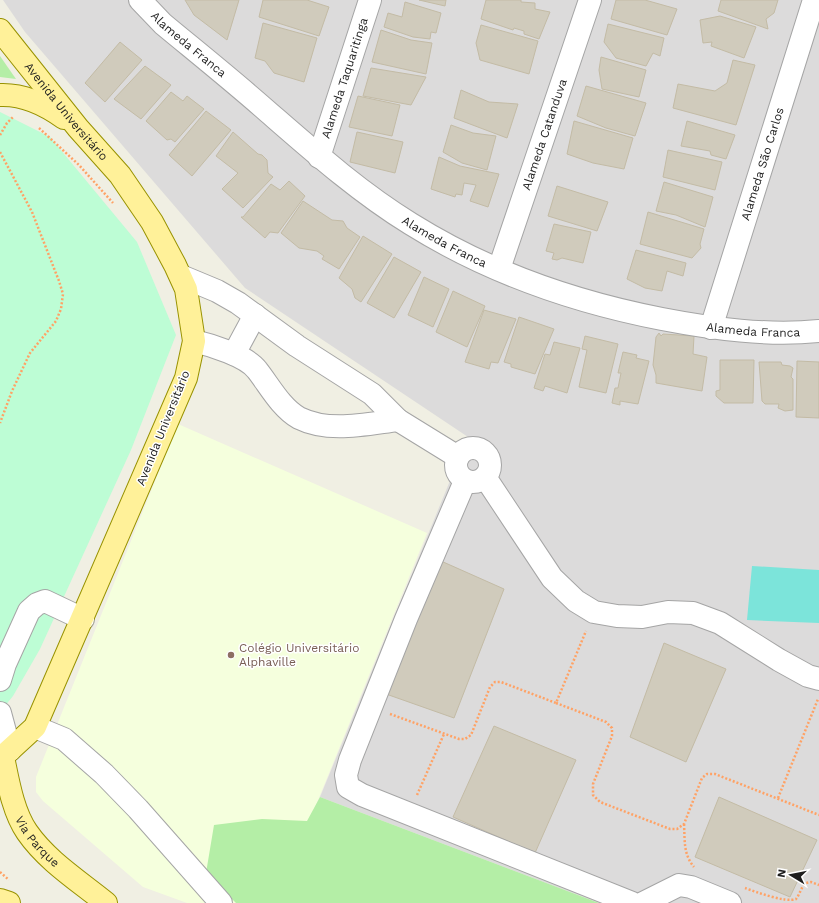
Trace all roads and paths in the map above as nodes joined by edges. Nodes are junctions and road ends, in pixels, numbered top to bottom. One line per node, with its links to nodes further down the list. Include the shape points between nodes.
1 (140, 0): 14 (street, Alameda Franca, via 163,24)
2 (370, 0): 14 (street, Alameda Taquaritinga)
3 (590, 0): 16 (street, Alameda Catanduva)
4 (814, 0): 19 (street, Alameda São Carlos)
5 (0, 30): 11 (main road, Avenida Universitário)
6 (0, 95): 11 (main road, via 10,94 47,106)
7 (7, 115): 8 (path)
8 (15, 116): 9 (path); 12 (path)
9 (21, 118)
10 (33, 123): 15 (path, via 79,165 118,207 127,207)
11 (78, 128): 15 (main road, Avenida Universitário, via 120,175)
12 (0, 135)
13 (0, 152): 24 (path, via 32,212 63,294 56,321 30,353)
14 (319, 156): 16 (street, Alameda Franca, via 412,225)
15 (138, 201): 17 (main road, Avenida Universitário)
16 (499, 269): 19 (street, Alameda Franca, via 555,293 628,312)
17 (181, 276): 18 (street, via 217,290); 21 (main road, Avenida Universitário, via 186,289)
18 (255, 315): 22 (street); 23 (street, via 297,346 372,394)
19 (711, 328): 20 (street, Alameda Franca, via 796,333)
20 (819, 331)
21 (194, 341): 22 (street); 28 (main road, Avenida Universitário, via 186,378)
22 (234, 354): 23 (street, via 256,368 274,395 298,418 330,427)
23 (398, 420): 25 (street)
24 (0, 423)
25 (458, 457): 26 (street, via 456,468 459,476); 26 (street, via 466,448 474,447 481,449 489,457 490,468)
26 (475, 479): 27 (street, via 552,578 576,601); 33 (street)
27 (594, 612): 29 (street, via 642,617 668,612 693,613 720,623 779,660 808,676); 32 (path)
28 (83, 619): 30 (street, via 45,601 37,604 29,611); 35 (main road, Avenida Universitário)
29 (819, 679)
30 (0, 680)
31 (819, 697): 38 (path)
32 (556, 703): 36 (path, via 502,682 495,682 490,687 470,735 465,739 459,739); 41 (path, via 606,722 612,728 612,736 593,784 593,795 600,802 670,829 677,829)
33 (372, 707): 36 (path); 39 (street, via 346,775 348,787)
34 (0, 713): 37 (street)
35 (35, 727): 37 (main road, Avenida Universitário); 48 (street, via 64,739 104,774)
36 (444, 733): 39 (path)
37 (4, 755): 47 (main road, Via Parque, via 13,801 26,832 64,871)
38 (778, 798): 40 (path); 41 (path, via 715,774 707,774 702,778)
39 (409, 814): 49 (street)
40 (819, 815)
41 (684, 824): 42 (path, via 685,850 688,860)
42 (695, 867)
43 (819, 886): 44 (path, via 811,882 806,883 796,899 789,902)
44 (737, 895): 50 (street, via 679,885)
45 (0, 900): 46 (main road)
46 (9, 903)
47 (106, 903)
48 (221, 903)
49 (632, 903)
50 (643, 903)

